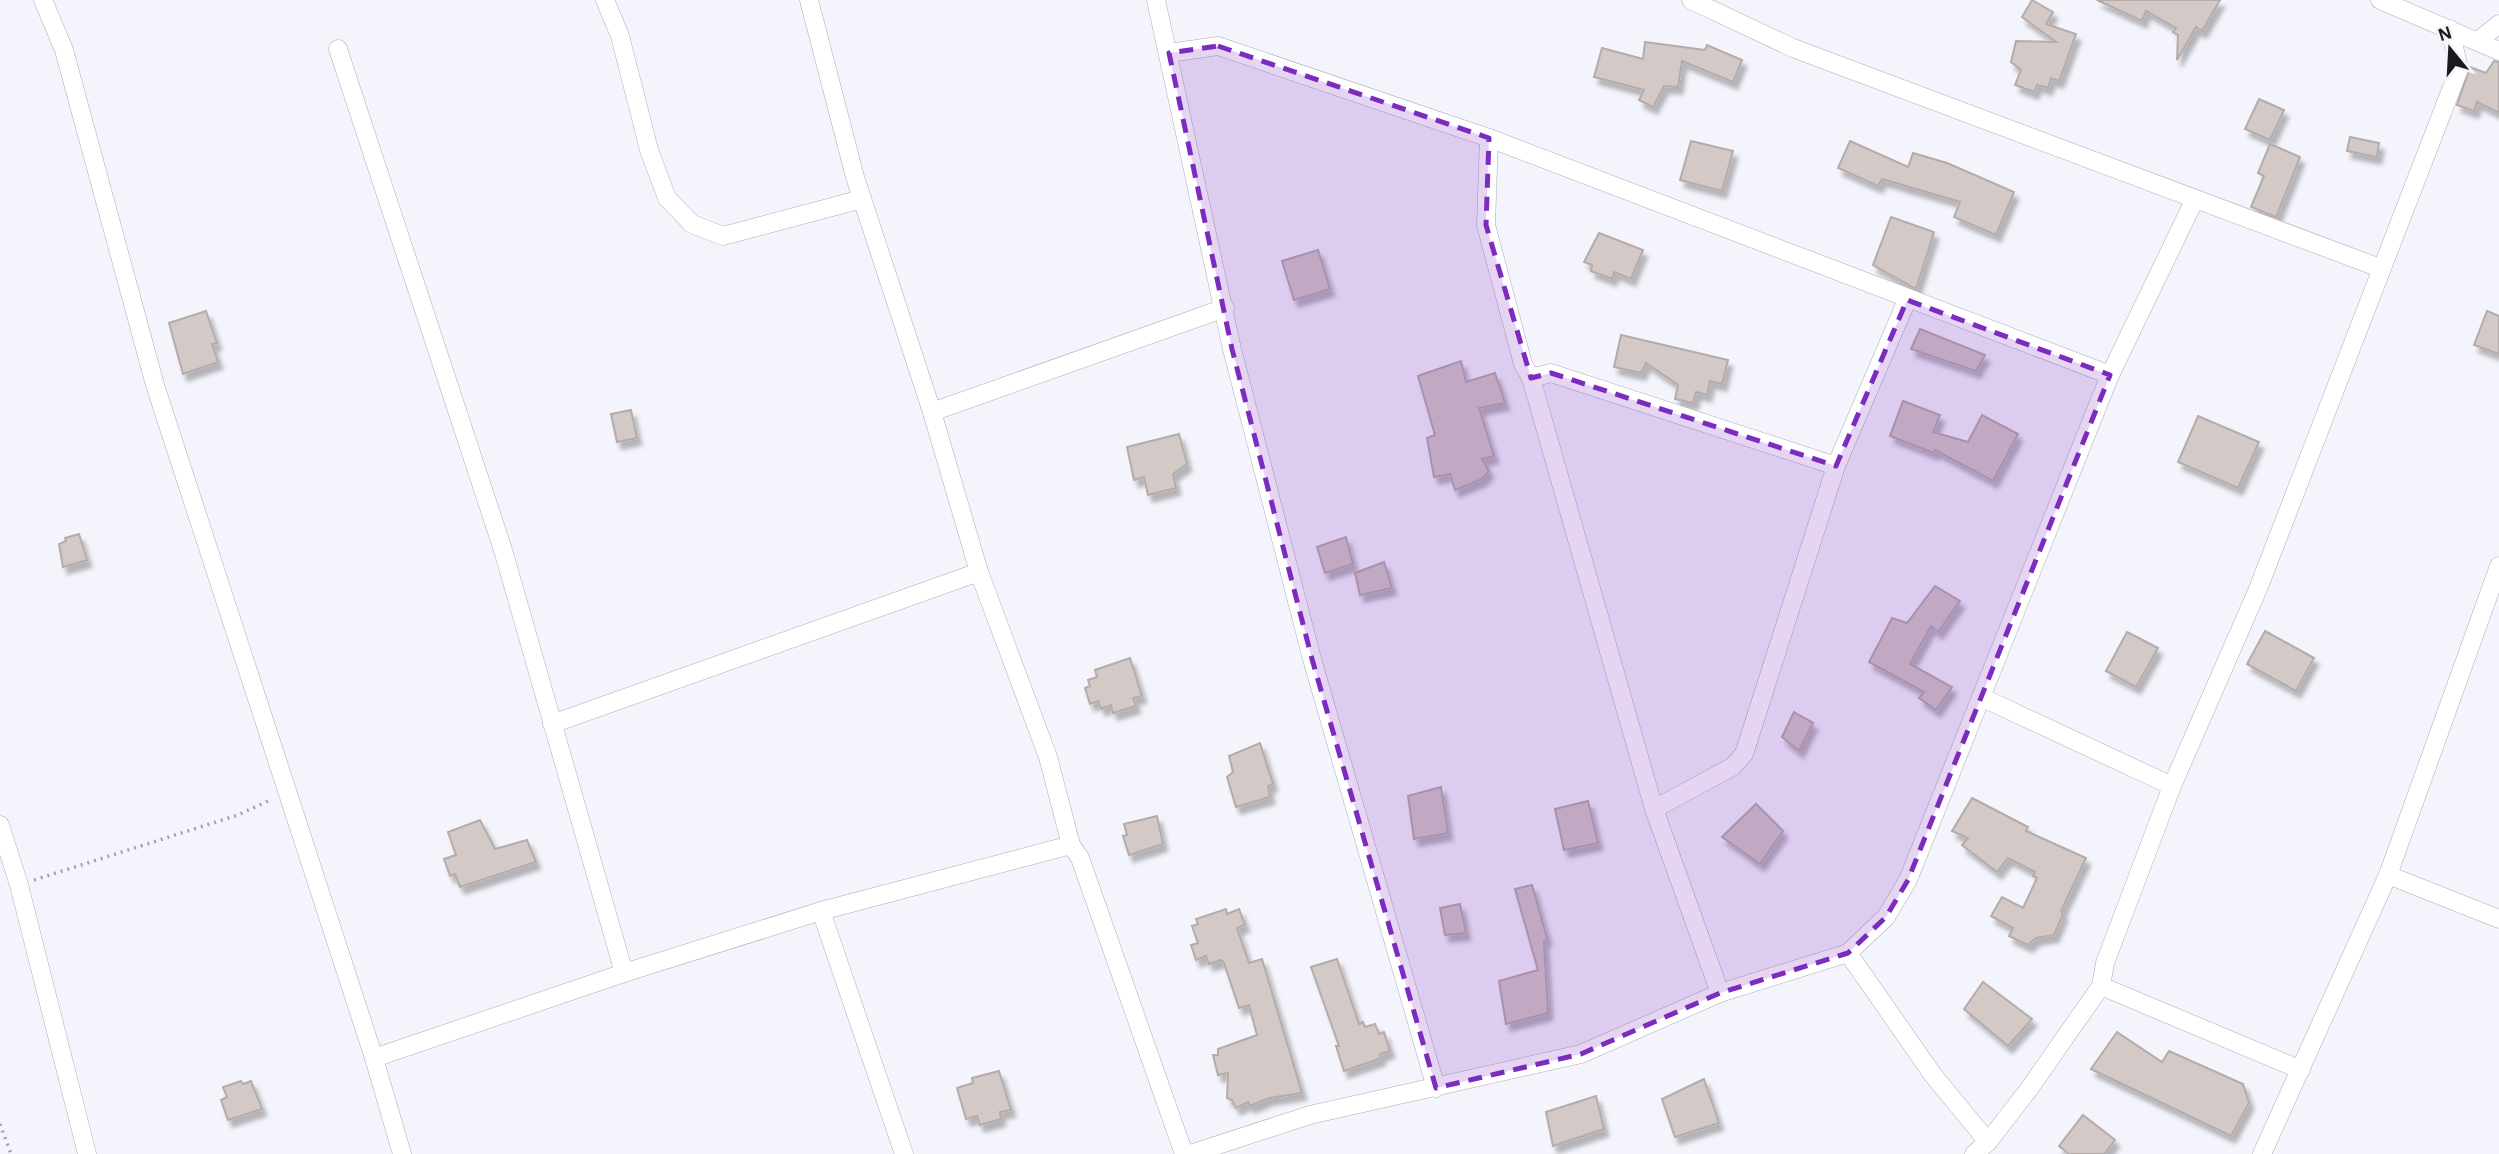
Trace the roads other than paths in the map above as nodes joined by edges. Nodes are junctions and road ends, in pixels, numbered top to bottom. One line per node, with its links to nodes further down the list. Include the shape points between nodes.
1 (43, 0): 38 (street, via 64,50 155,385)
2 (606, 0): 14 (street, via 667,198 692,224 723,236)
3 (809, 0): 14 (street)
4 (1156, 0): 12 (street)
5 (1691, 0): 15 (street, via 1793,48)
6 (2380, 0): 8 (street)
7 (2499, 24): 9 (street)
8 (2450, 29): 9 (street); 16 (street, via 2459,69)
9 (2478, 41): 11 (street)
10 (338, 49): 26 (street, via 503,550)
11 (2499, 51)
12 (1168, 52): 13 (street, via 1218,46); 18 (street)
13 (1489, 138): 17 (street); 20 (street, via 1486,225 1523,364)
14 (862, 199): 21 (street)
15 (2194, 201): 16 (street); 19 (street)
16 (2380, 268): 27 (street, via 2258,589)
17 (1907, 300): 19 (street); 22 (street)
18 (1225, 309): 21 (street); 40 (street, via 1312,659)
19 (2110, 375): 25 (street)
20 (1531, 378): 22 (street, via 1551,373); 28 (street)
21 (932, 412): 24 (street)
22 (1836, 466): 28 (street, via 1744,754 1732,767)
23 (2499, 566): 31 (street)
24 (979, 572): 26 (street); 30 (street, via 1048,757)
25 (1980, 697): 27 (street); 34 (street, via 1908,880 1886,918)
26 (552, 724): 35 (street)
27 (2172, 786): 36 (street, via 2105,963)
28 (1654, 808): 37 (street)
29 (0, 825): 42 (street)
30 (1071, 845): 32 (street); 45 (street, via 1080,858)
31 (2388, 875): 33 (street); 39 (street)
32 (821, 911): 35 (street); 44 (street)
33 (2499, 919)
34 (1848, 953): 37 (street); 41 (street)
35 (624, 973): 38 (street)
36 (2101, 986): 39 (street); 41 (street)
37 (1720, 993): 40 (street, via 1581,1054)
38 (374, 1058): 43 (street)
39 (2301, 1070): 47 (street)
40 (1436, 1088): 46 (street, via 1310,1115)
41 (1981, 1148)
42 (88, 1154)
43 (402, 1154)
44 (904, 1154)
45 (1184, 1154)
46 (1190, 1154)
47 (2262, 1154)

